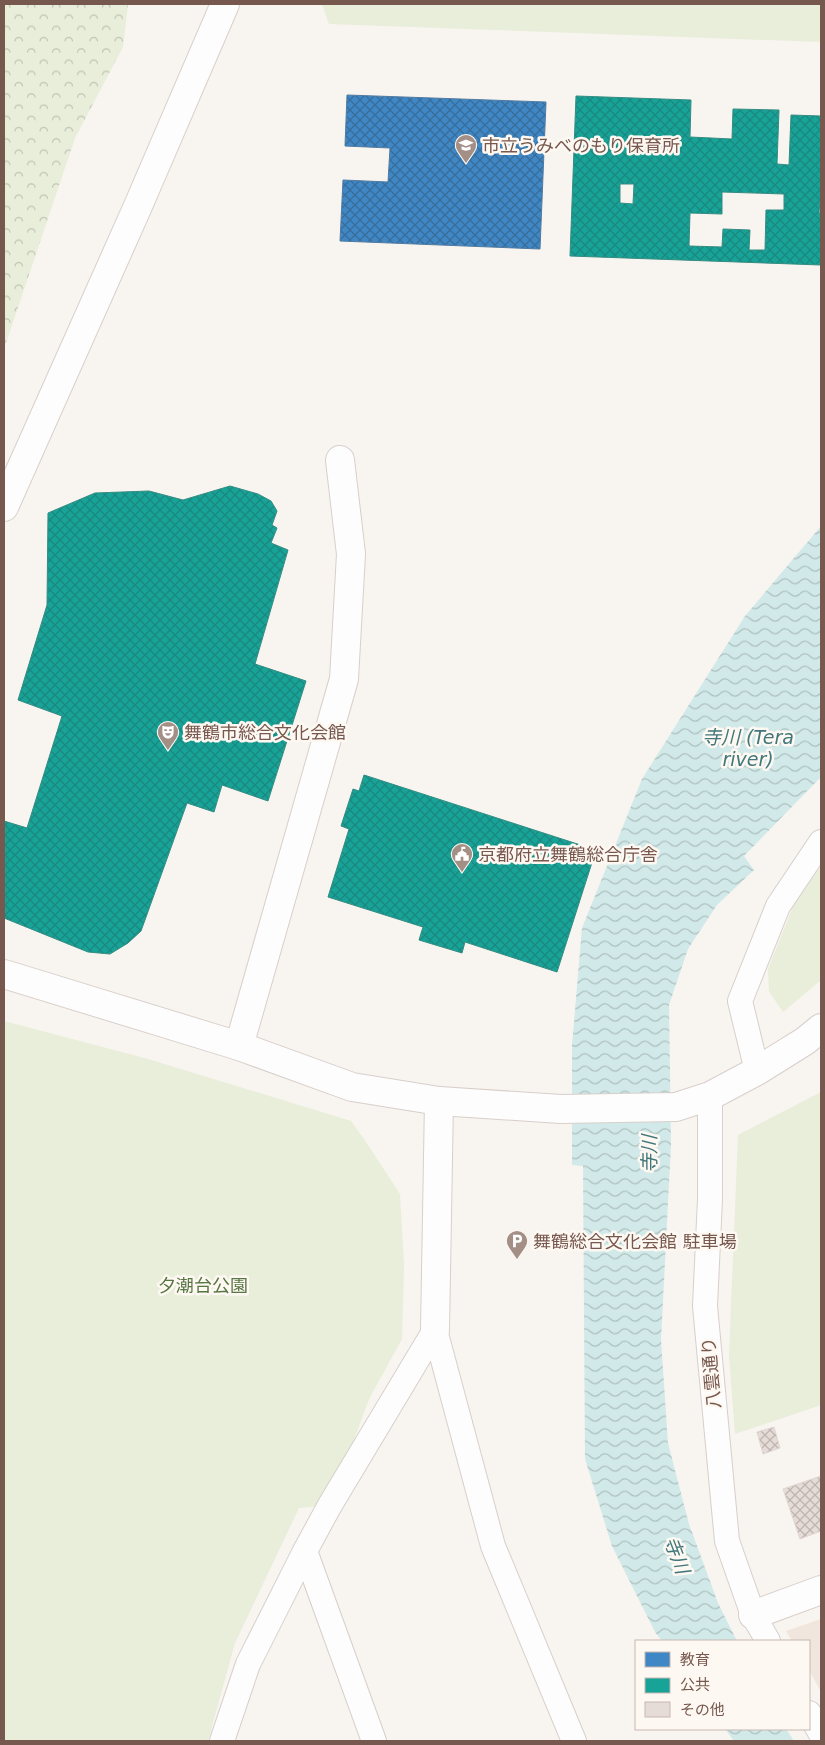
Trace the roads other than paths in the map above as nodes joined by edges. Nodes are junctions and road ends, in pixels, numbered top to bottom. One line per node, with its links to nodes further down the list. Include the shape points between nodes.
1 (225, 4): 3 (street)
2 (340, 460): 7 (street, via 351,554 344,679)
3 (4, 507)
4 (821, 842): 8 (street, via 778,906 740,1001)
5 (4, 974): 7 (street)
6 (821, 1028): 8 (street)
7 (239, 1046): 10 (street, via 352,1087)
8 (757, 1071): 9 (street)
9 (710, 1096): 10 (street, via 676,1107 561,1109); 14 (street, 八雲通り, via 705,1306 708,1345 727,1541)
10 (439, 1101): 11 (street)
11 (436, 1330): 12 (street); 20 (street, via 494,1546)
12 (305, 1551): 18 (street, via 248,1664); 19 (street)
13 (821, 1590): 14 (street)
14 (753, 1614): 15 (street, 八雲通り)
15 (767, 1640)
16 (810, 1715): 17 (street)
17 (821, 1734)
18 (222, 1741)
19 (374, 1741)
20 (574, 1741)

